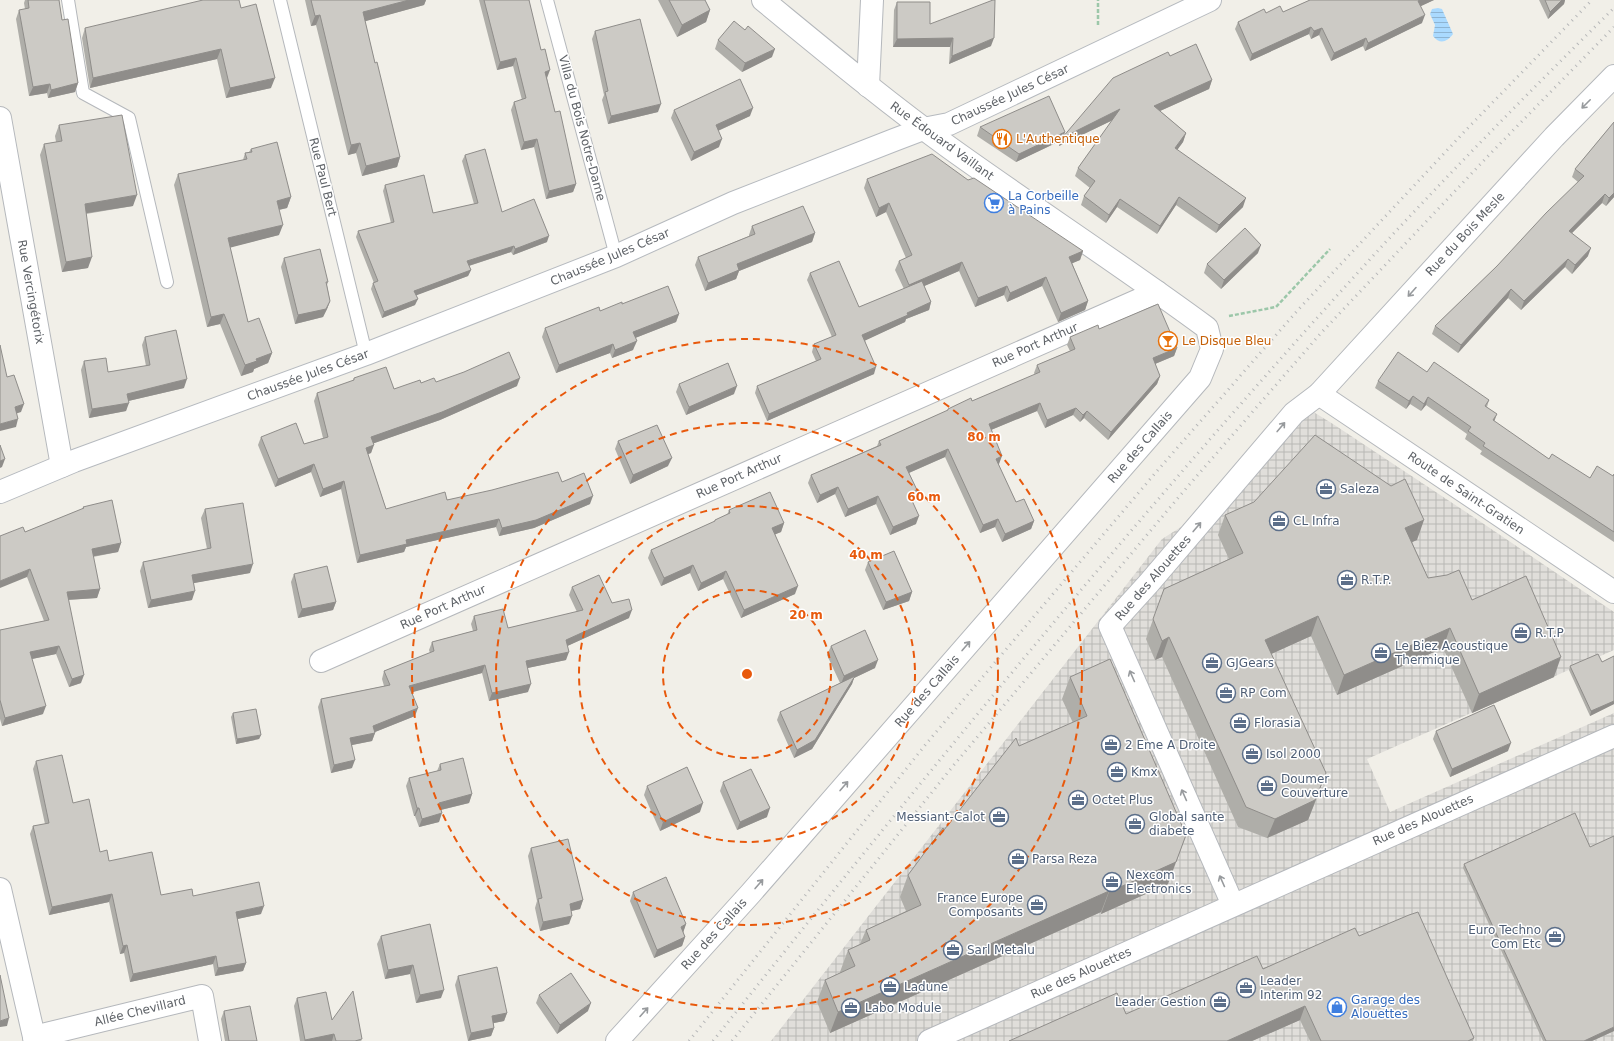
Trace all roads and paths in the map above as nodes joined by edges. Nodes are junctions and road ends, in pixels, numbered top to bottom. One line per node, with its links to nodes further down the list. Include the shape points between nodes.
1 (68, 0): 13 (lane, via 84,93 129,118)
2 (280, 0): 17 (lane, Rue Paul Bert)
3 (547, 0): 12 (lane, Villa du Bois Notre-Dame)
4 (763, 0): 8 (street, Rue Édouard Vaillant)
5 (872, 0): 8 (street)
6 (1210, 0): 10 (street, Chaussée Jules César, via 949,124)
7 (1614, 76): 18 (street, Rue du Bois Mesle, one-way to 18, via 1554,137)
8 (868, 86): 10 (street, Rue Édouard Vaillant)
9 (0, 118): 19 (street, Rue Vercingétorix)
10 (924, 129): 12 (street, Chaussée Jules César, via 733,203); 14 (street, Rue Édouard Vaillant)
11 (1330, 249): 15 (path, via 1276,307)
12 (616, 256): 17 (street, Chaussée Jules César)
13 (167, 282)
14 (1157, 292): 16 (street, Rue Édouard Vaillant); 22 (street, Rue Port Arthur)
15 (1226, 317)
16 (1207, 328): 28 (street, Rue des Callais, one-way to 16, via 751,893 1200,378 1212,349)
17 (366, 354): 19 (street, Chaussée Jules César)
18 (1319, 394): 21 (street, Route de Saint-Gratien); 25 (street, Rue des Alouettes, one-way to 18, via 1110,626 1289,418 1308,400)
19 (62, 466): 20 (street, Chaussée Jules César)
20 (0, 492)
21 (1614, 592)
22 (320, 661)
23 (1614, 736): 25 (street, Rue des Alouettes)
24 (0, 889): 26 (street)
25 (1233, 905): 29 (street, Rue des Alouettes)
26 (34, 1039): 27 (street, Allée Chevillard, via 202,996)
27 (210, 1041)
28 (617, 1041)
29 (929, 1041)

